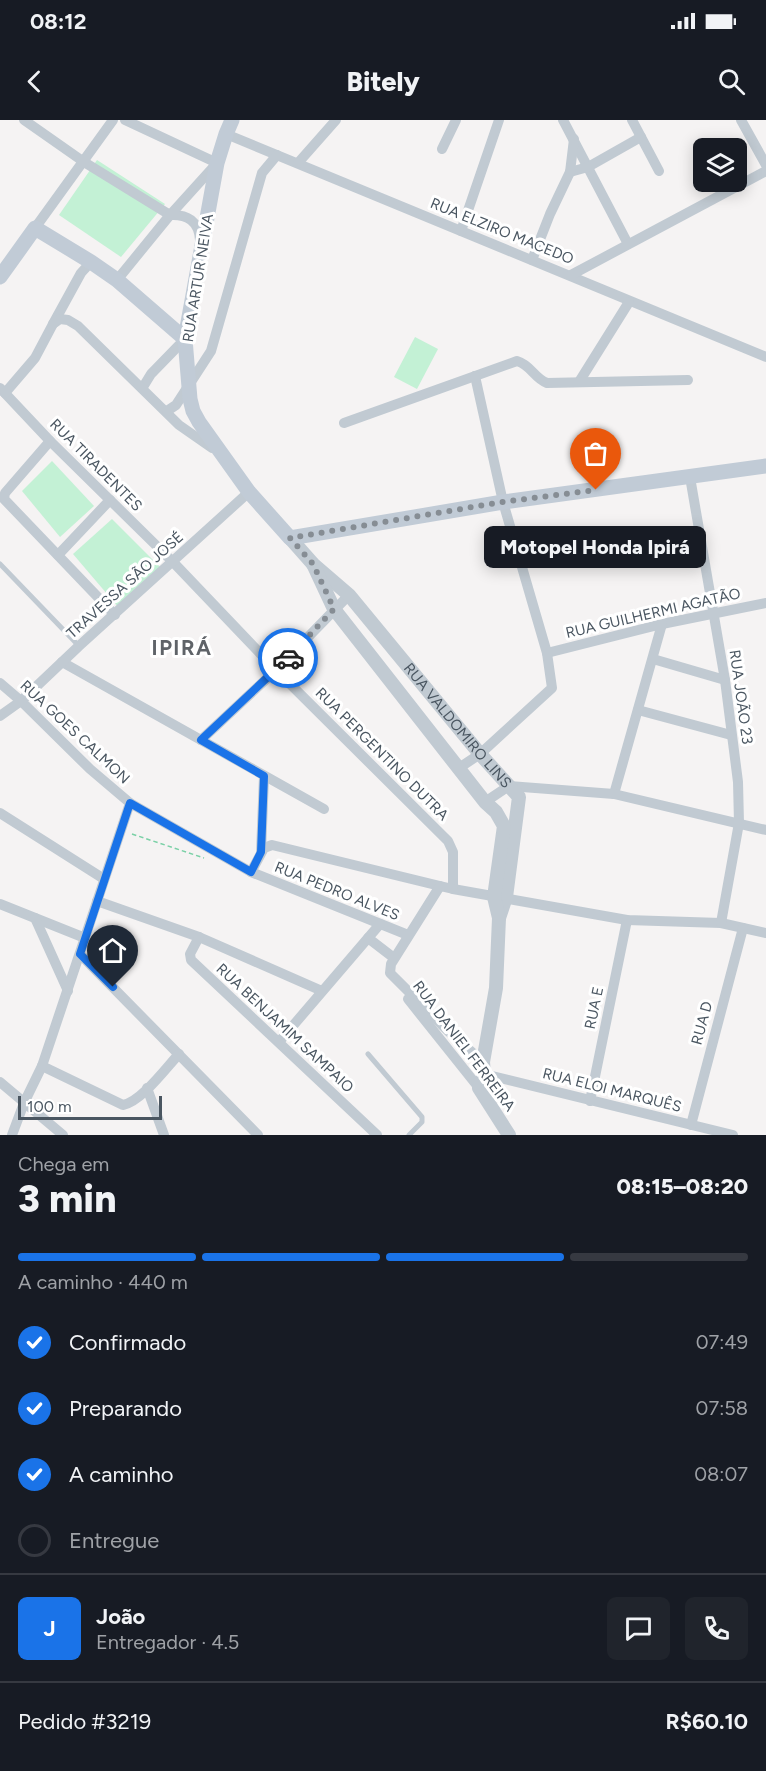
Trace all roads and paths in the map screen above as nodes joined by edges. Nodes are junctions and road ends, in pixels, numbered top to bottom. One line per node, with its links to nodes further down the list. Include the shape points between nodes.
1 (24, 120): 15 (street)
2 (113, 120): 15 (street)
3 (125, 120): 16 (street)
4 (336, 120): 17 (street)
5 (456, 120): 13 (street)
6 (499, 120): 25 (street)
7 (563, 120): 12 (street)
8 (632, 120): 11 (street)
9 (741, 120): 18 (street)
10 (229, 127): 14 (street, RUA ELZIRO MACEDO); 16 (main road, RUA ARTUR NEIVA)
11 (641, 137): 19 (street); 20 (street)
12 (574, 139): 19 (street); 22 (street)
13 (442, 148)
14 (277, 155): 17 (street, RUA ELZIRO MACEDO); 40 (street, via 262,173 211,351)
15 (84, 162): 23 (street); 24 (street)
16 (218, 163): 23 (street); 27 (main road, RUA ARTUR NEIVA)
17 (298, 163): 25 (street, RUA ELZIRO MACEDO)
18 (766, 165)
19 (588, 167): 22 (street); 26 (street)
20 (659, 171)
21 (766, 171): 26 (street)
22 (570, 172): 28 (street)
23 (170, 215): 27 (street, via 182,214 191,219 200,234); 32 (street)
24 (35, 228): 29 (main road); 31 (main road)
25 (461, 231): 28 (street, RUA ELZIRO MACEDO)
26 (628, 244): 30 (street)
27 (201, 249): 35 (main road, RUA ARTUR NEIVA)
28 (532, 260): 30 (street, RUA ELZIRO MACEDO)
29 (91, 262): 32 (main road); 34 (street)
30 (571, 275): 33 (street, RUA ELZIRO MACEDO)
31 (0, 277)
32 (117, 280): 35 (main road)
33 (629, 302): 36 (street, RUA ELZIRO MACEDO); 39 (street)
34 (53, 324): 41 (street, via 60,319 78,326); 42 (street, via 35,358)
35 (185, 339): 40 (main road, RUA ARTUR NEIVA); 41 (street)
36 (766, 357)
37 (475, 376): 39 (street, via 517,361 547,383); 45 (street); 52 (street)
38 (688, 380): 39 (street)
39 (579, 382)
40 (190, 384): 43 (street); 44 (main road, RUA ARTUR NEIVA, via 190,399)
41 (143, 387): 43 (street)
42 (2, 390): 46 (street, RUA TIRADENTES)
43 (167, 411): 47 (street, via 179,425)
44 (199, 422): 47 (main road, RUA VALDOMIRO LINS)
45 (344, 423)
46 (50, 441): 51 (street, RUA TIRADENTES); 54 (street, via 4,496 6,503)
47 (224, 458): 50 (main road, RUA VALDOMIRO LINS)
48 (766, 466): 49 (main road)
49 (690, 477): 52 (main road); 61 (street, RUA JOÃO 23)
50 (249, 492): 53 (main road, RUA VALDOMIRO LINS); 55 (street, TRAVESSA SÃO JOSÉ)
51 (110, 500): 54 (street); 55 (street, RUA TIRADENTES)
52 (502, 502): 53 (main road); 65 (street)
53 (290, 538): 57 (street, RUA VALDOMIRO LINS)
54 (58, 555): 62 (street)
55 (173, 562): 62 (street, TRAVESSA SÃO JOSÉ); 68 (street, RUA PERGENTINO DUTRA)
56 (0, 564): 64 (lane)
57 (313, 564): 58 (street, RUA VALDOMIRO LINS); 60 (street, RUA VALDOMIRO LINS)
58 (349, 596): 60 (street); 76 (street, RUA VALDOMIRO LINS)
59 (766, 603): 61 (street, RUA GUILHERMI AGATÃO)
60 (334, 609): 68 (street); 77 (street, RUA VALDOMIRO LINS)
61 (712, 614): 63 (street, RUA GUILHERMI AGATÃO); 69 (street, RUA JOÃO 23)
62 (115, 615): 64 (street, TRAVESSA SÃO JOSÉ)
63 (662, 624): 65 (street, RUA GUILHERMI AGATÃO); 66 (street)
64 (79, 646): 67 (street, TRAVESSA SÃO JOSÉ)
65 (547, 653): 76 (street, via 551,691)
66 (653, 659): 69 (street); 72 (street)
67 (62, 662): 71 (street, TRAVESSA SÃO JOSÉ); 75 (street)
68 (276, 670): 75 (street); 93 (street, RUA PERGENTINO DUTRA, via 448,842 453,852)
69 (725, 680): 74 (street, RUA JOÃO 23)
70 (0, 683): 71 (street, RUA GOES CALMON)
71 (21, 701): 73 (street, TRAVESSA SÃO JOSÉ); 82 (street, RUA GOES CALMON)
72 (638, 710): 74 (street); 80 (street)
73 (0, 716)
74 (731, 735): 85 (street, RUA JOÃO 23)
75 (201, 740): 78 (street)
76 (480, 754): 77 (street); 79 (street, RUA VALDOMIRO LINS)
77 (459, 768): 81 (street, RUA VALDOMIRO LINS)
78 (264, 776): 83 (street); 88 (street)
79 (509, 786): 80 (street); 81 (street); 94 (street, RUA VALDOMIRO LINS, via 519,797 519,809)
80 (615, 794): 85 (street)
81 (485, 802): 94 (street, RUA VALDOMIRO LINS, via 504,826)
82 (130, 803): 86 (street); 90 (street, RUA PEDRO ALVES)
83 (324, 809)
84 (0, 813): 91 (street)
85 (739, 823): 87 (street); 99 (street, RUA JOÃO 23)
86 (120, 830): 89 (path); 91 (street)
87 (766, 830)
88 (261, 852): 90 (street); 92 (street, via 272,845)
89 (210, 860)
90 (251, 872): 100 (street, RUA PEDRO ALVES)
91 (104, 879): 95 (street)
92 (440, 886): 93 (street); 103 (street)
93 (453, 890): 94 (street)
94 (500, 897): 98 (street); 116 (street, RUA VALDOMIRO LINS, via 496,988)
95 (98, 901): 104 (street); 105 (street)
96 (0, 904): 97 (street)
97 (34, 918): 105 (street); 110 (street)
98 (627, 920): 99 (street); 120 (street, RUA E)
99 (721, 923): 101 (street)
100 (380, 924): 103 (street, RUA PEDRO ALVES); 106 (street)
101 (742, 928): 102 (street); 122 (street, RUA D)
102 (766, 933)
103 (408, 935): 108 (street)
104 (199, 937): 111 (street); 112 (street, RUA BENJAMIM SAMPAIO, via 191,960)
105 (85, 938): 107 (street)
106 (368, 938): 108 (street); 111 (street)
107 (80, 954): 110 (street); 114 (street)
108 (394, 958): 109 (street, via 389,969)
109 (392, 976): 116 (street); 119 (street, RUA DANIEL FERREIRA)
110 (68, 991): 115 (street)
111 (322, 992): 112 (street)
112 (279, 1042): 127 (street, RUA BENJAMIM SAMPAIO)
113 (368, 1053): 128 (lane, via 422,1117)
114 (179, 1054): 118 (street); 126 (street)
115 (42, 1066): 118 (street, via 119,1104 131,1103); 121 (street)
116 (484, 1068): 119 (street, RUA VALDOMIRO LINS); 120 (street, RUA ELOI MARQUÊS)
117 (0, 1082): 121 (street)
118 (147, 1088): 125 (street)
119 (479, 1088): 129 (street, RUA DANIEL FERREIRA)
120 (590, 1101): 122 (street, RUA ELOI MARQUÊS)
121 (24, 1103): 123 (street); 124 (street)
122 (691, 1125): 130 (street, RUA ELOI MARQUÊS)
123 (12, 1135)
124 (63, 1135)
125 (164, 1135)
126 (258, 1135)
127 (377, 1135)
128 (409, 1135)
129 (509, 1135)
130 (733, 1135)

